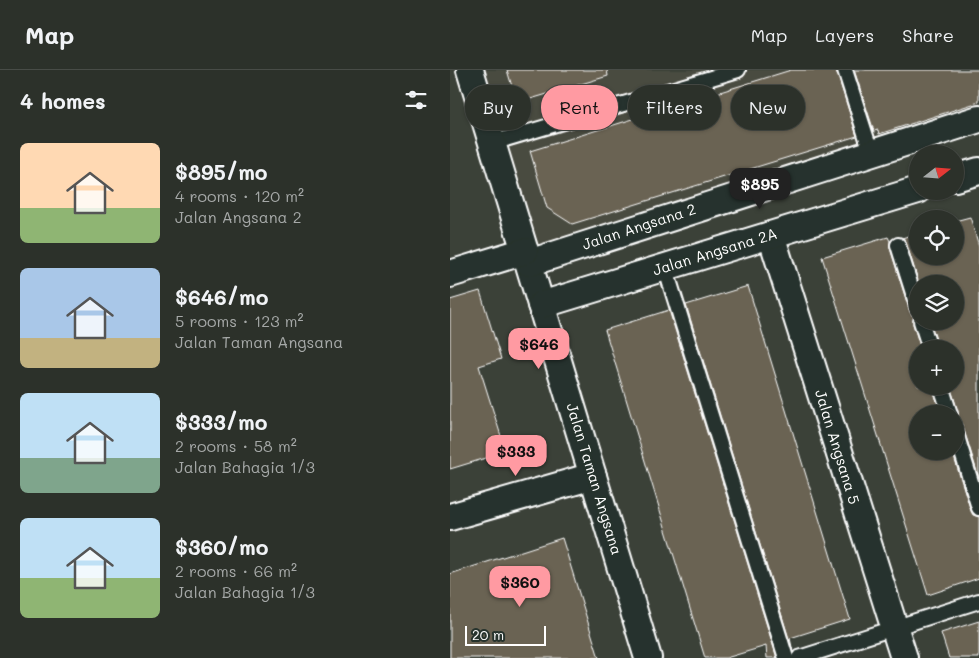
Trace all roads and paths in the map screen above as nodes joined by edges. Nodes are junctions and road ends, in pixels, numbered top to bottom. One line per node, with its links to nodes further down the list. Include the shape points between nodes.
1 (470, 70): 5 (street, Jalan Taman Angsana)
2 (738, 70): 5 (lane)
3 (845, 70): 6 (lane)
4 (979, 118): 6 (street, Jalan Angsana 2)
5 (492, 143): 12 (street, Jalan Taman Angsana)
6 (871, 152): 12 (street, Jalan Angsana 2)
7 (979, 171): 8 (street)
8 (964, 175)
9 (909, 193): 10 (street, Jalan Angsana 2A)
10 (771, 235): 13 (street, Jalan Angsana 2A); 22 (street, Jalan Angsana 5)
11 (898, 245): 15 (lane)
12 (527, 257): 14 (street, Jalan Angsana 2); 16 (street, Jalan Taman Angsana)
13 (665, 268): 16 (street, Jalan Angsana 2A); 24 (lane)
14 (450, 274)
15 (909, 280)
16 (541, 305): 18 (street, Jalan Taman Angsana)
17 (964, 459): 19 (lane)
18 (593, 476): 20 (street); 23 (street, Jalan Taman Angsana)
19 (979, 508)
20 (450, 517)
21 (979, 601): 22 (lane)
22 (894, 628): 25 (lane); 26 (street, Jalan Angsana 5)
23 (648, 658)
24 (786, 658)
25 (800, 658)
26 (904, 658)

